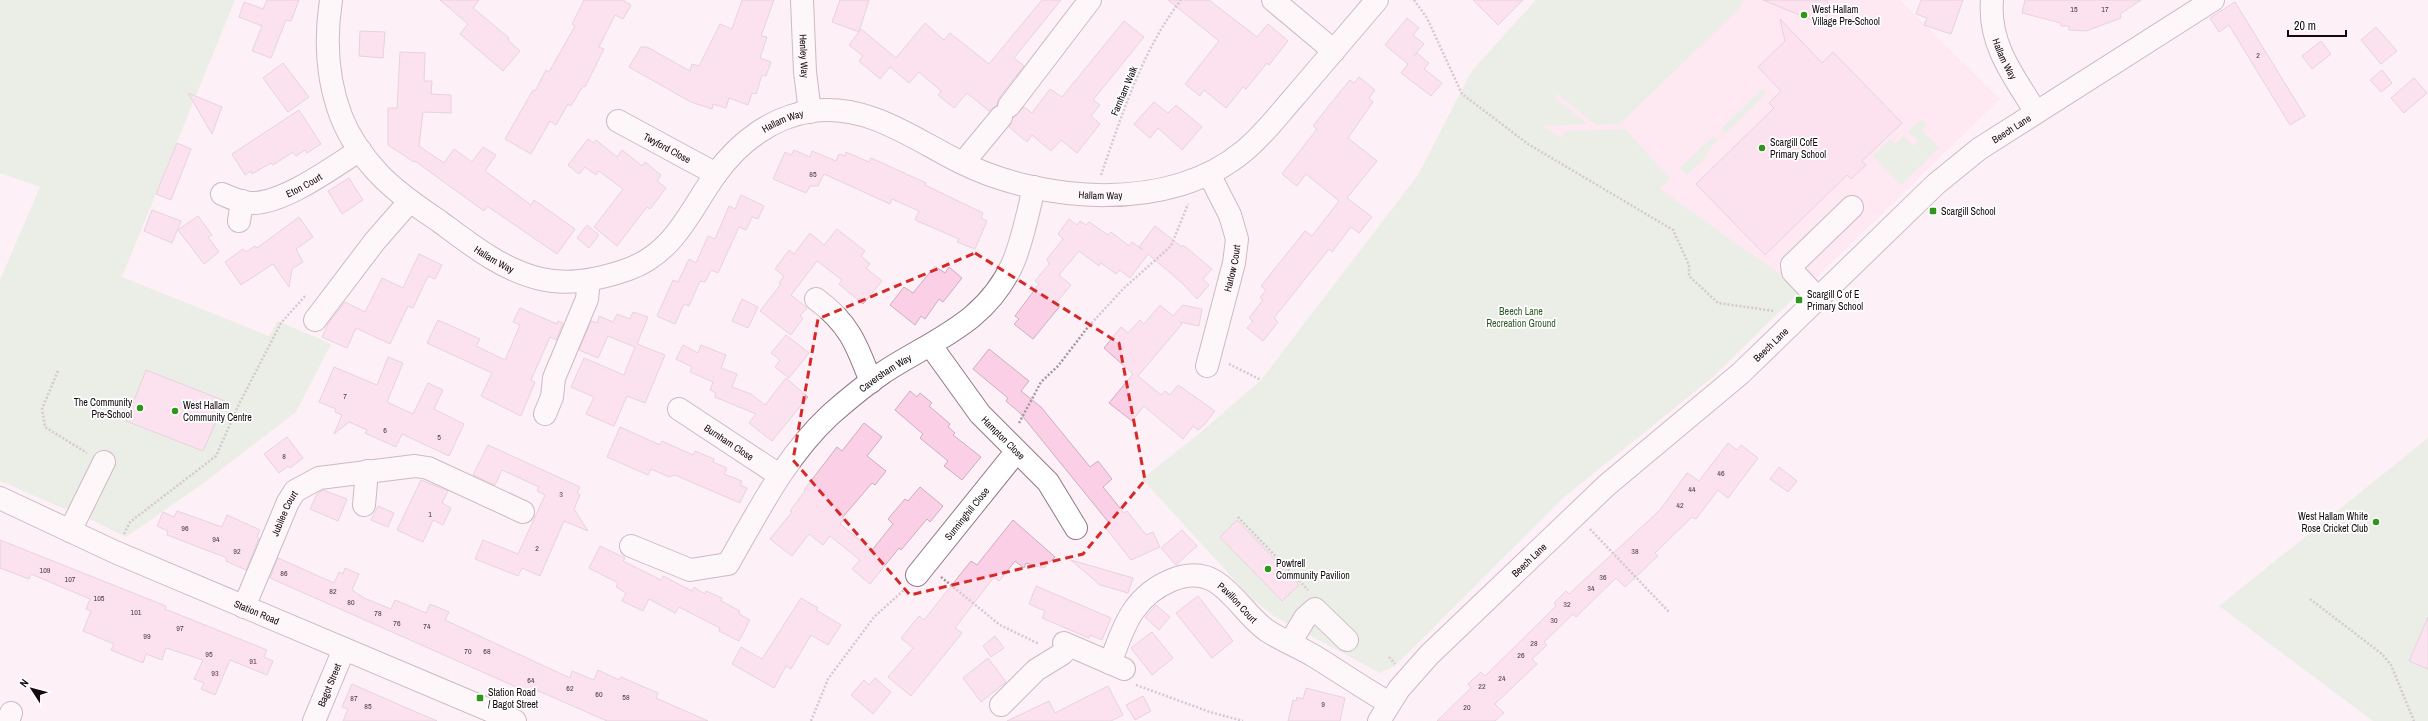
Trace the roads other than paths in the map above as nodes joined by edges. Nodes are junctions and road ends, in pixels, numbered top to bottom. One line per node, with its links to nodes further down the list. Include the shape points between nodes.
1 (331, 0): 12 (street, Hallam Way, via 327,44 332,81 342,117)
2 (802, 0): 9 (street, Henley Way, via 805,72)
3 (1090, 0): 13 (street)
4 (1273, 0): 8 (street)
5 (1377, 0): 8 (street, Hallam Way)
6 (1992, 0): 10 (street, Hallam Way, via 1993,27 1999,50)
7 (2205, 5): 10 (street, Beech Lane)
8 (1334, 51): 15 (street, Hallam Way, via 1261,136 1244,152)
9 (810, 112): 13 (street, Hallam Way, via 843,110 877,118); 14 (street, Hallam Way, via 786,118 765,128 736,150)
10 (2036, 112): 21 (street, Beech Lane, via 1979,149 1951,172)
11 (618, 121): 14 (street, Twyford Close)
12 (360, 150): 17 (street, Hallam Way, via 378,173); 18 (street, Eton Court, via 285,194 263,202)
13 (963, 163): 16 (street, Hallam Way, via 1010,181)
14 (716, 174): 20 (street, Hallam Way, via 686,222 666,245 634,267 604,278)
15 (1201, 177): 16 (street, Hallam Way, via 1133,193 1094,194); 25 (street, Harlow Court, via 1230,215 1237,239 1234,263)
16 (1034, 187): 24 (street, Caversham Way, via 1021,242 1006,276 975,315)
17 (410, 201): 20 (street, Hallam Way, via 512,270 551,281); 23 (street, via 375,241)
18 (234, 205)
19 (1852, 207): 21 (street, via 1792,265 1793,272)
20 (589, 280): 28 (street, via 587,299 554,378 552,397)
21 (1818, 298): 45 (street, Beech Lane, via 1725,387 1630,465 1576,514 1429,655 1408,677)
22 (816, 299): 26 (street, via 832,311 846,327)
23 (315, 320)
24 (931, 346): 26 (street, Caversham Way); 29 (street, Hampton Close, via 980,414)
25 (1207, 366)
26 (871, 382): 32 (street, Caversham Way, via 830,416)
27 (679, 409): 32 (street, Burnham Close)
28 (545, 414)
29 (1010, 446): 36 (street, Hampton Close, via 1048,482); 39 (street, Sunninghill Close)
30 (104, 462): 37 (street)
31 (367, 471): 34 (street); 35 (street, Jubilee Court, via 415,466 428,468); 40 (street, Jubilee Court, via 319,478 295,491)
32 (779, 475): 38 (street, Caversham Way, via 728,564 690,570)
33 (0, 498): 37 (street, Station Road)
34 (364, 505)
35 (523, 512)
36 (1076, 528)
37 (70, 531): 40 (street, Station Road)
38 (631, 546)
39 (921, 570)
40 (244, 607): 43 (street, Station Road)
41 (1347, 640): 42 (street, via 1315,609 1305,618)
42 (1290, 643): 44 (street, Pavilion Court, via 1258,624 1214,580 1202,576 1181,577 1152,592 1134,609 1117,666 1067,644 1062,654 1036,670); 45 (street, Pavilion Court)
43 (344, 649): 46 (street, Bagot Street); 47 (street, Station Road)
44 (1001, 705)
45 (1384, 712)
46 (314, 721)
47 (515, 721)

